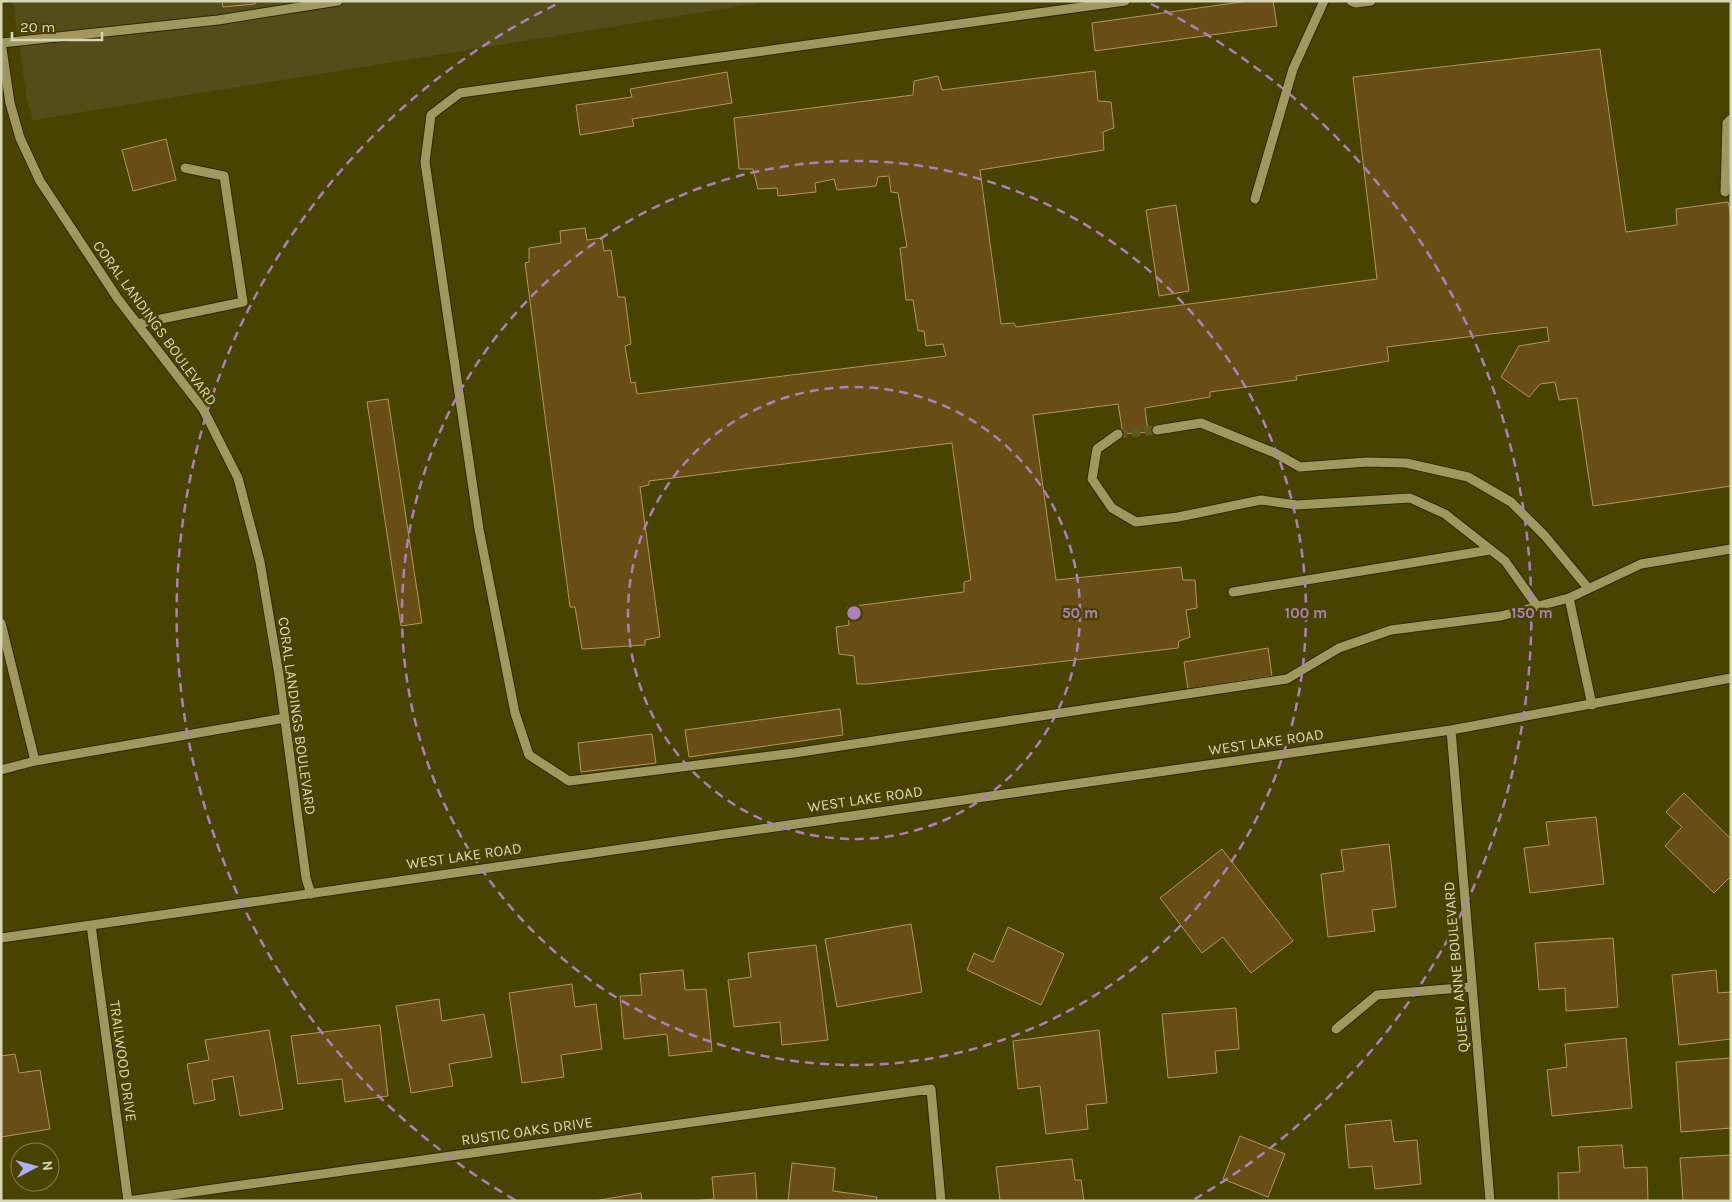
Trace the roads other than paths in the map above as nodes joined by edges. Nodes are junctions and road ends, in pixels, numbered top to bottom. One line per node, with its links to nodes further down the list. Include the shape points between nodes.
1 (338, 1): 6 (street, via 218,20)
2 (1125, 1): 19 (street, via 460,93 431,115 425,162 479,529 515,713 529,755 569,781 794,753 1287,679 1339,648 1391,630 1501,616)
3 (1324, 1): 10 (street, via 1293,69)
4 (1351, 1): 5 (street)
5 (1371, 1)
6 (1, 43): 11 (street, CORAL LANDINGS BOULEVARD, via 10,103 20,138 40,181)
7 (1731, 119): 9 (street, via 1727,123)
8 (184, 168): 11 (street, via 224,176 243,302)
9 (1725, 192)
10 (1255, 199)
11 (136, 324): 23 (street, CORAL LANDINGS BOULEVARD, via 203,409 238,478 260,562)
12 (1157, 430): 16 (street, via 1202,423 1300,467 1406,463 1468,477 1511,502 1546,536)
13 (1118, 434): 15 (street, via 1098,449 1092,479 1112,508 1136,522 1261,500 1297,505 1410,498 1444,514)
14 (1731, 549): 16 (street, via 1640,564)
15 (1490, 550): 17 (street); 19 (street, via 1505,561)
16 (1588, 588): 18 (street)
17 (1233, 592)
18 (1569, 598): 19 (street); 22 (street)
19 (1537, 606)
20 (1, 623): 25 (street)
21 (1731, 678): 22 (street, WEST LAKE ROAD)
22 (1592, 705): 24 (street, WEST LAKE ROAD)
23 (285, 718): 25 (street); 27 (street, CORAL LANDINGS BOULEVARD, via 306,878)
24 (1451, 730): 27 (street, WEST LAKE ROAD); 30 (street, QUEEN ANNE BOULEVARD)
25 (34, 762): 26 (street)
26 (1, 770)
27 (311, 894): 28 (street, WEST LAKE ROAD)
28 (91, 925): 29 (street, WEST LAKE ROAD); 32 (street, TRAILWOOD DRIVE)
29 (1, 938)
30 (1471, 987): 31 (street, via 1377,994); 34 (street, QUEEN ANNE BOULEVARD)
31 (1336, 1029)
32 (128, 1201): 33 (street, RUSTIC OAKS DRIVE, via 931,1089)
33 (941, 1201)
34 (1490, 1201)

